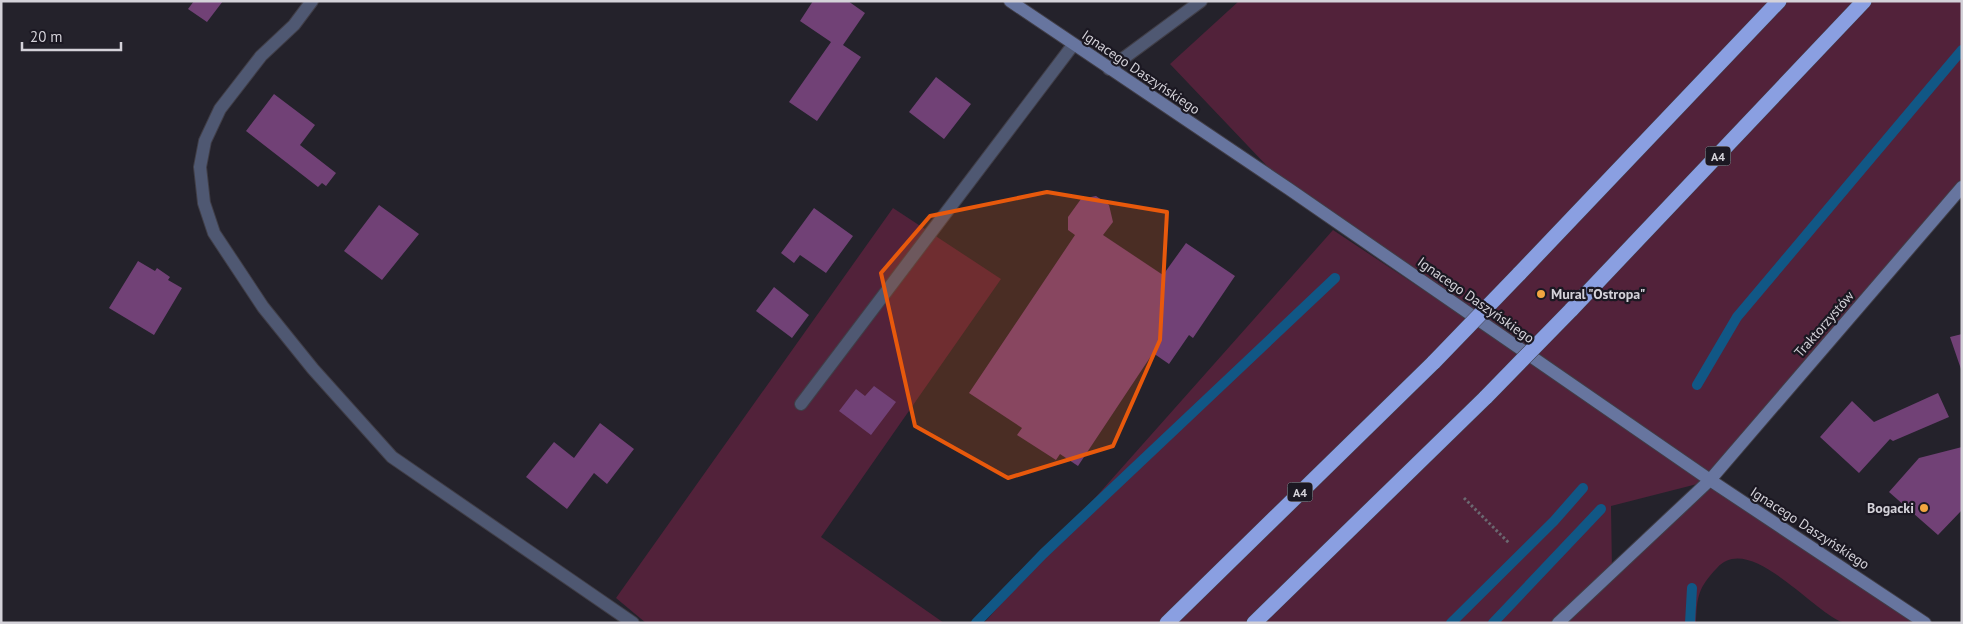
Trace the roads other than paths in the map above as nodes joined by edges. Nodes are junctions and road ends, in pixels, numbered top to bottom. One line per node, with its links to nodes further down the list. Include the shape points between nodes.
1 (312, 1): 11 (street, via 294,25 261,56 220,109 205,141 200,167 204,203 214,233 285,334 392,457)
2 (1010, 1): 6 (main road, Ignacego Daszyńskiego)
3 (1201, 1): 7 (street)
4 (1779, 1): 12 (highway, A4, bridge, via 1434,362)
5 (1864, 1): 13 (highway, A4, bridge, via 1486,397)
6 (1074, 45): 7 (main road, Ignacego Daszyńskiego); 9 (street)
7 (1109, 69): 10 (main road, Ignacego Daszyńskiego, via 1297,194)
8 (1962, 188): 10 (main road, Traktorzystów)
9 (801, 404)
10 (1710, 480): 14 (main road, Traktorzystów); 15 (main road, Ignacego Daszyńskiego)
11 (633, 623)
12 (1167, 623)
13 (1254, 623)
14 (1558, 623)
15 (1925, 623)

